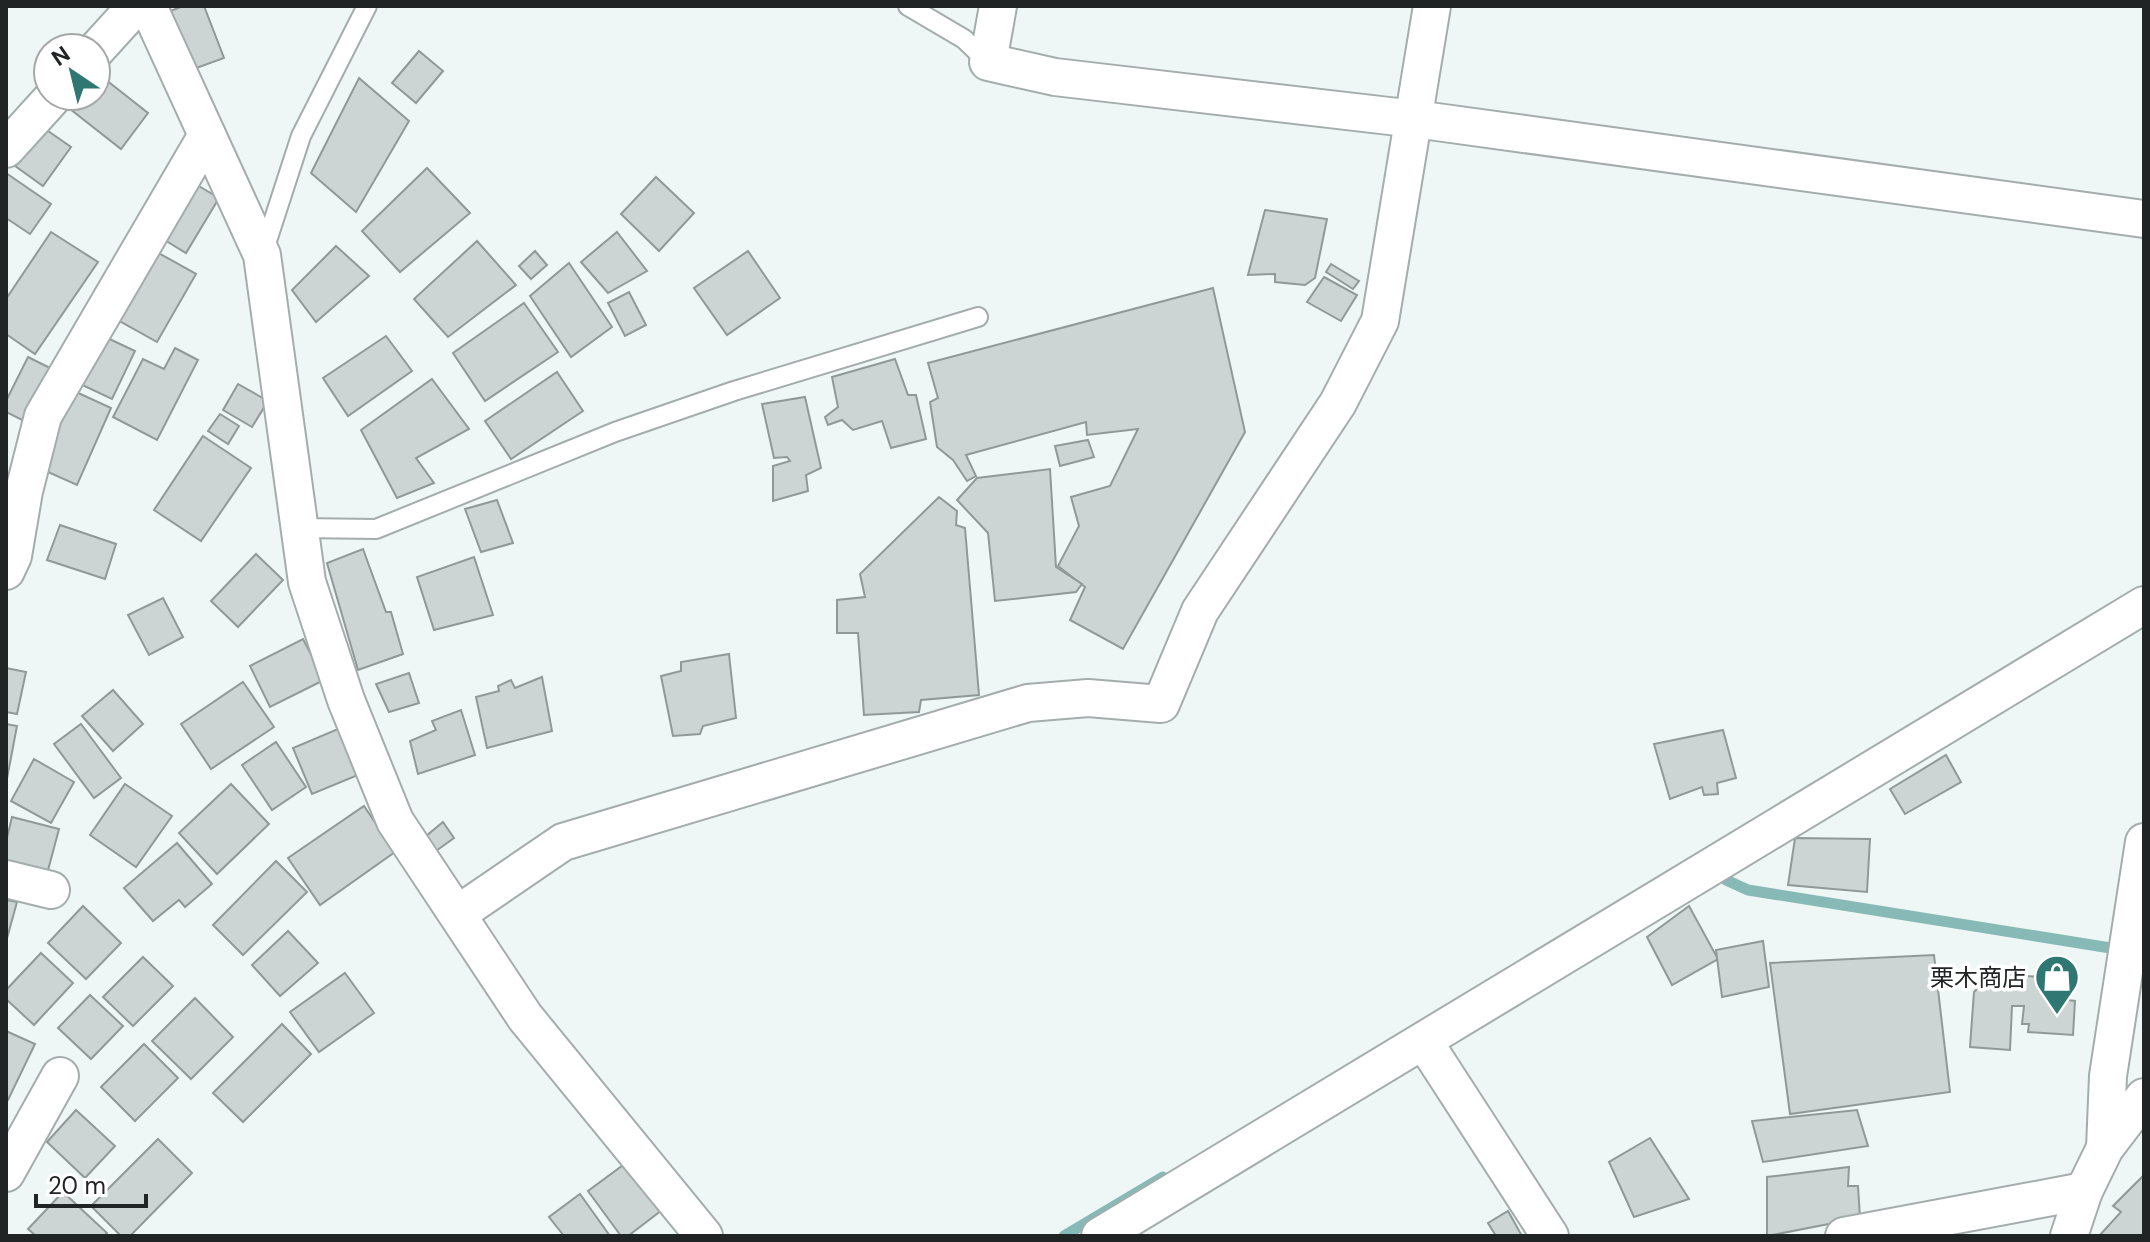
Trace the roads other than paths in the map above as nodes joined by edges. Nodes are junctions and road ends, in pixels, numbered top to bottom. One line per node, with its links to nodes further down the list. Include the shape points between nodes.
1 (136, 6): 7 (street)
2 (148, 6): 11 (street)
3 (367, 6): 14 (lane, via 301,136)
4 (908, 6): 8 (lane, via 964,39)
5 (998, 6): 8 (street)
6 (1432, 6): 10 (street)
7 (112, 32)
8 (988, 62): 10 (street, via 1055,77)
9 (40, 112): 12 (street)
10 (1415, 119): 13 (street); 22 (street, via 1380,321 1338,403 1200,611 1161,704 1088,698 1028,703 650,813 563,842)
11 (207, 135): 14 (street); 17 (street, via 43,416)
12 (6, 149)
13 (2144, 219)
14 (262, 255): 16 (street)
15 (978, 317): 16 (lane, via 615,432 376,529)
16 (300, 528): 22 (street, via 307,582 346,700 395,821)
17 (6, 571)
18 (2144, 605): 23 (street)
19 (2144, 842): 26 (street, via 2108,1076)
20 (6, 879): 21 (street)
21 (51, 890)
22 (459, 913): 29 (street, via 525,1017)
23 (1425, 1043): 30 (street); 31 (street)
24 (60, 1076): 27 (street)
25 (2144, 1097): 26 (street)
26 (2105, 1148): 28 (street)
27 (6, 1173)
28 (2084, 1191): 32 (street); 33 (street)
29 (704, 1236)
30 (1100, 1236)
31 (1550, 1236)
32 (1844, 1236)
33 (2069, 1236)

